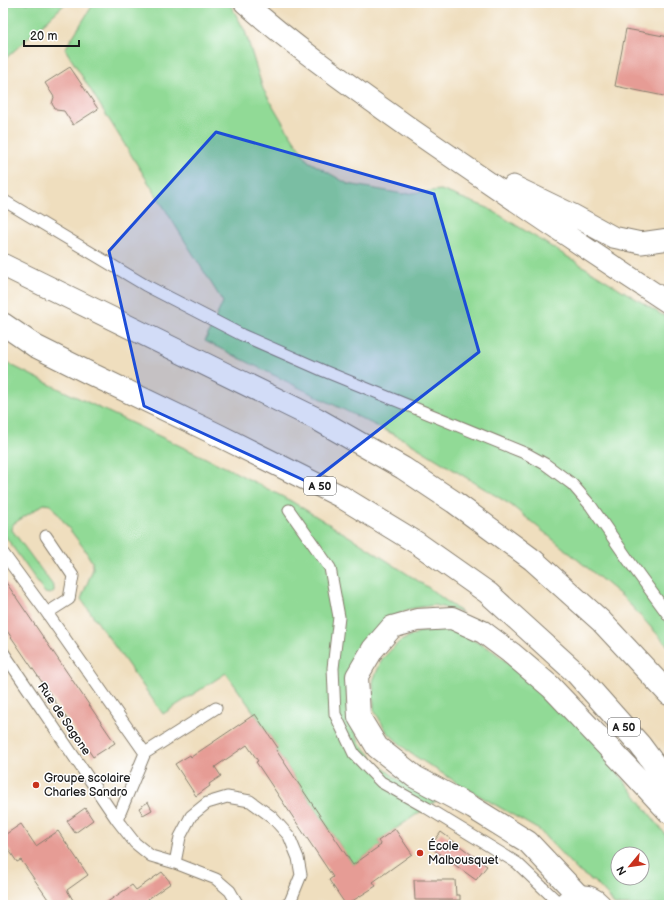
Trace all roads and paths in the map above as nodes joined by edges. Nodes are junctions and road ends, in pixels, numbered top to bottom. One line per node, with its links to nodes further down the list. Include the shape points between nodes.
1 (245, 3): 2 (street, via 334,74)
2 (446, 153): 4 (street, via 613,237 640,243); 6 (street)
3 (3, 200): 12 (lane, via 145,285 242,335 527,454 544,464 572,484 592,506)
4 (669, 239)
5 (3, 265): 14 (main road, via 317,420 403,468 533,560 601,621)
6 (669, 303)
7 (3, 324): 17 (main road, A 50, via 35,346 340,496 417,543 488,593 576,673 640,744)
8 (289, 510): 21 (lane, via 330,568 339,618 333,668 335,714 354,754 381,782 517,863)
9 (46, 536): 11 (lane, via 73,576 69,599)
10 (3, 553): 11 (lane)
11 (47, 613): 16 (lane)
12 (669, 616)
13 (3, 652): 19 (lane, Rue de Sagone)
14 (669, 694)
15 (216, 708): 16 (lane)
16 (145, 753): 19 (lane)
17 (669, 784)
18 (669, 812): 21 (main road, via 551,687 483,632 452,618 417,620 392,627 373,649 356,676 359,717 377,748 415,777 473,808 528,842)
19 (117, 820): 20 (lane, Rue de Sagone, via 135,843 151,856)
20 (175, 863): 22 (lane, Rue de Sagone, via 216,879 230,891); 23 (lane, via 180,837 191,816 207,803 227,797 250,801 272,817 289,836 298,858 301,875 290,902)
21 (568, 902): 24 (main road, via 590,898)
22 (238, 905)
23 (286, 905)
24 (600, 905)

